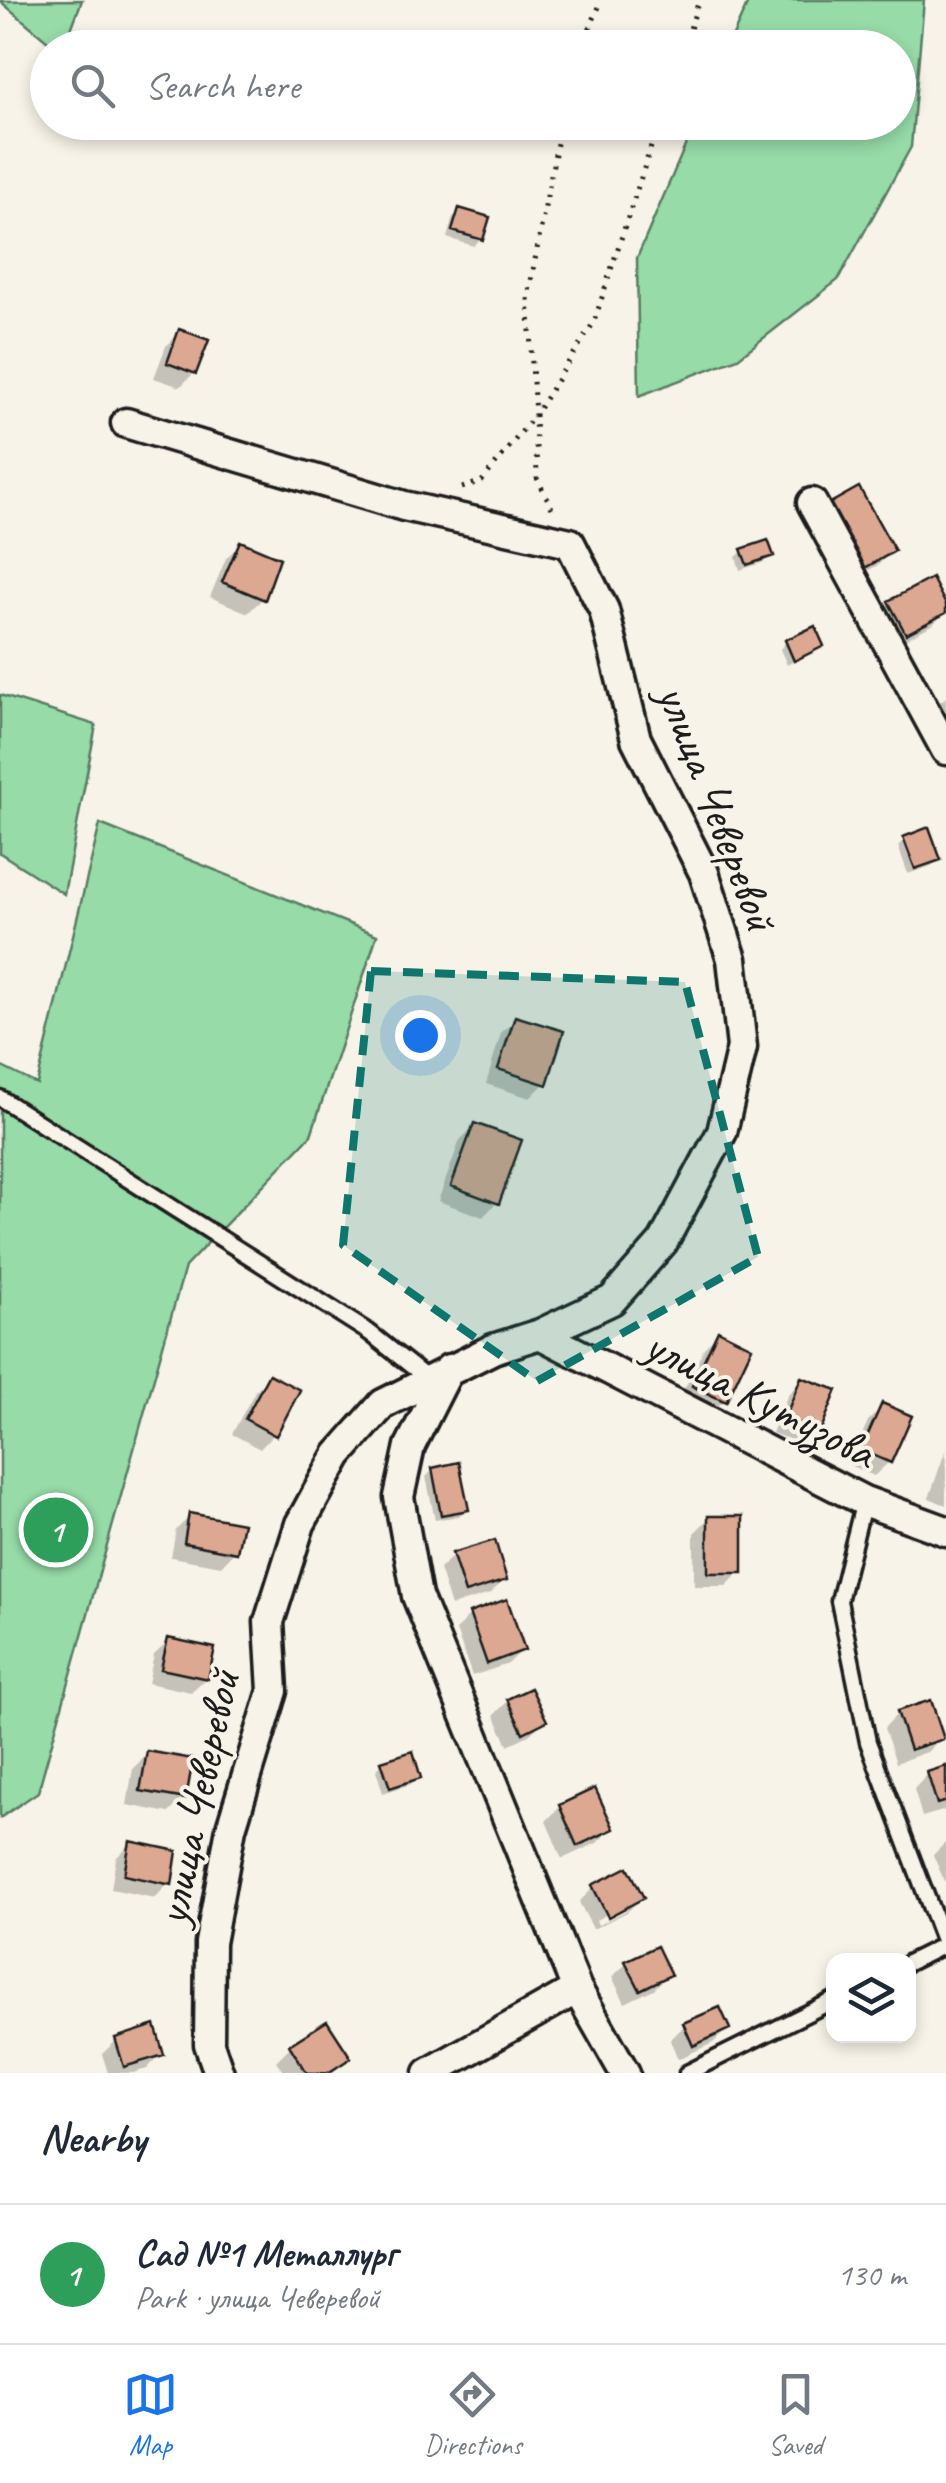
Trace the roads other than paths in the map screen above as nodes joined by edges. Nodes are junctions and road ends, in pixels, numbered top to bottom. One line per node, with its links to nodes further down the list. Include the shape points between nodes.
1 (126, 424): 5 (street, улица Чеверевой, via 404,506 570,544 604,610 636,738 704,872 732,959 742,1047 722,1132 663,1242 612,1300)
2 (812, 503): 3 (street)
3 (946, 750)
4 (0, 1098): 6 (lane)
5 (540, 1334): 6 (street, улица Чеверевой); 7 (street, улица Кутузова)
6 (439, 1374): 11 (street, via 398,1497 416,1596); 13 (street, улица Чеверевой, via 383,1404 338,1454 300,1524 269,1622 272,1691 231,1828 210,1943 209,2044)
7 (864, 1501): 8 (street, улица Кутузова); 9 (lane, via 840,1601 868,1742)
8 (946, 1531)
9 (945, 1946): 10 (lane)
10 (916, 1959)
11 (577, 1989): 14 (street); 15 (street)
12 (826, 2004): 16 (lane)
13 (219, 2073)
14 (429, 2073)
15 (625, 2073)
16 (687, 2073)

